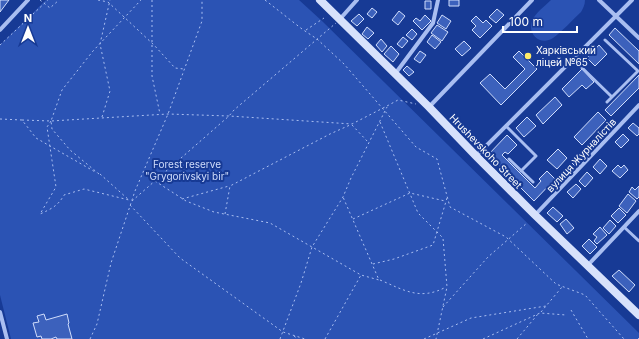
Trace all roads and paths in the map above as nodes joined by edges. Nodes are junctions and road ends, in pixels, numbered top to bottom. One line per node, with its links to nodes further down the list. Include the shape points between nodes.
1 (28, 0): 23 (street)
2 (40, 0): 17 (path)
3 (48, 0): 17 (path)
4 (59, 0): 17 (path, via 50,8)
5 (98, 0): 18 (path)
6 (110, 0): 18 (path)
7 (141, 0): 20 (path)
8 (152, 0): 29 (path)
9 (202, 0): 32 (path, via 202,21)
10 (266, 0): 24 (path)
11 (320, 0): 22 (street, Hrushevskoho Street)
12 (356, 0): 22 (street)
13 (438, 0): 33 (street, via 433,23)
14 (532, 0): 39 (street)
15 (599, 0): 19 (street)
16 (632, 0): 19 (street)
17 (45, 3): 30 (path)
18 (109, 3): 20 (path); 28 (path)
19 (616, 16): 25 (street); 31 (street)
20 (124, 18): 28 (path); 29 (path)
21 (324, 18): 24 (path)
22 (340, 20): 26 (path); 33 (street, Hrushevskoho Street)
23 (0, 30)
24 (305, 31): 26 (path)
25 (639, 38)
26 (317, 39): 40 (path, via 344,64); 44 (path)
27 (605, 40): 34 (lane, via 638,71)
28 (100, 44): 45 (path, via 110,91); 48 (path, via 62,90)
29 (152, 44): 32 (path, via 175,68); 42 (path, via 152,76)
30 (0, 45)
31 (573, 59): 34 (lane); 51 (street)
32 (185, 70): 43 (path)
33 (394, 74): 39 (street, Hrushevskoho Street)
34 (612, 97): 35 (lane)
35 (606, 102)
36 (416, 104): 38 (path, via 398,100)
37 (639, 105): 70 (street, вулиця Журналістів)
38 (388, 106): 40 (path); 41 (path)
39 (429, 107): 54 (street, Hrushevskoho Street)
40 (382, 109): 41 (path); 50 (path)
41 (384, 112): 49 (path); 63 (path, via 416,147 437,159)
42 (160, 114): 43 (path); 45 (path)
43 (168, 114): 44 (path); 65 (path)
44 (229, 116): 50 (path); 58 (path)
45 (102, 118): 48 (path)
46 (0, 120): 47 (path)
47 (22, 120): 48 (path); 53 (path, via 36,138)
48 (51, 121): 53 (path, via 47,127); 57 (path, via 52,129 70,150)
49 (380, 121): 52 (path); 61 (path)
50 (352, 124): 52 (path); 60 (path)
51 (506, 126): 54 (street); 56 (lane, via 536,156)
52 (368, 143): 62 (path)
53 (50, 146): 57 (path); 65 (path, via 56,187 40,214 60,203 64,195 84,189)
54 (476, 156): 70 (street, Hrushevskoho Street)
55 (509, 159): 56 (lane)
56 (521, 171): 59 (lane)
57 (99, 174): 65 (path)
58 (155, 181): 64 (path); 65 (path)
59 (533, 182)
60 (230, 186): 64 (path); 69 (path)
61 (410, 193): 66 (path); 71 (path); 74 (path, via 418,213)
62 (343, 197): 71 (path); 77 (path)
63 (447, 197): 66 (path); 75 (path, via 450,207)
64 (182, 199): 69 (path)
65 (130, 201): 67 (path)
66 (446, 201): 74 (path)
67 (130, 205): 91 (path, via 180,258); 95 (path, via 111,263 97,324)
68 (639, 211): 73 (street)
69 (225, 214): 77 (path, via 270,223)
70 (535, 215): 79 (street, Hrushevskoho Street)
71 (352, 220): 78 (path)
72 (528, 223): 75 (path)
73 (624, 227): 76 (lane); 79 (street)
74 (437, 233): 78 (path, via 433,245 394,260); 82 (path, via 443,238)
75 (509, 239): 83 (path); 85 (path, via 488,257)
76 (639, 241)
77 (312, 247): 80 (path); 91 (path)
78 (372, 265): 81 (path)
79 (588, 265): 90 (street, Hrushevskoho Street)
80 (361, 275): 81 (path); 99 (path)
81 (379, 280): 82 (path, via 414,294 436,292)
82 (447, 287): 85 (path)
83 (562, 287): 84 (path); 105 (path, via 585,295)
84 (546, 306): 88 (path); 92 (path, via 470,318)
85 (442, 308): 92 (path)
86 (571, 310): 104 (path)
87 (0, 312): 94 (street)
88 (540, 313): 89 (path); 102 (path); 103 (path)
89 (566, 315)
90 (639, 315)
91 (283, 332): 93 (path); 96 (path)
92 (437, 333): 100 (path); 101 (path)
93 (294, 336): 97 (path); 98 (path)
94 (7, 339)
95 (90, 339)
96 (280, 339)
97 (298, 339)
98 (305, 339)
99 (325, 339)
100 (424, 339)
101 (436, 339)
102 (483, 339)
103 (517, 339)
104 (588, 339)
105 (624, 339)

